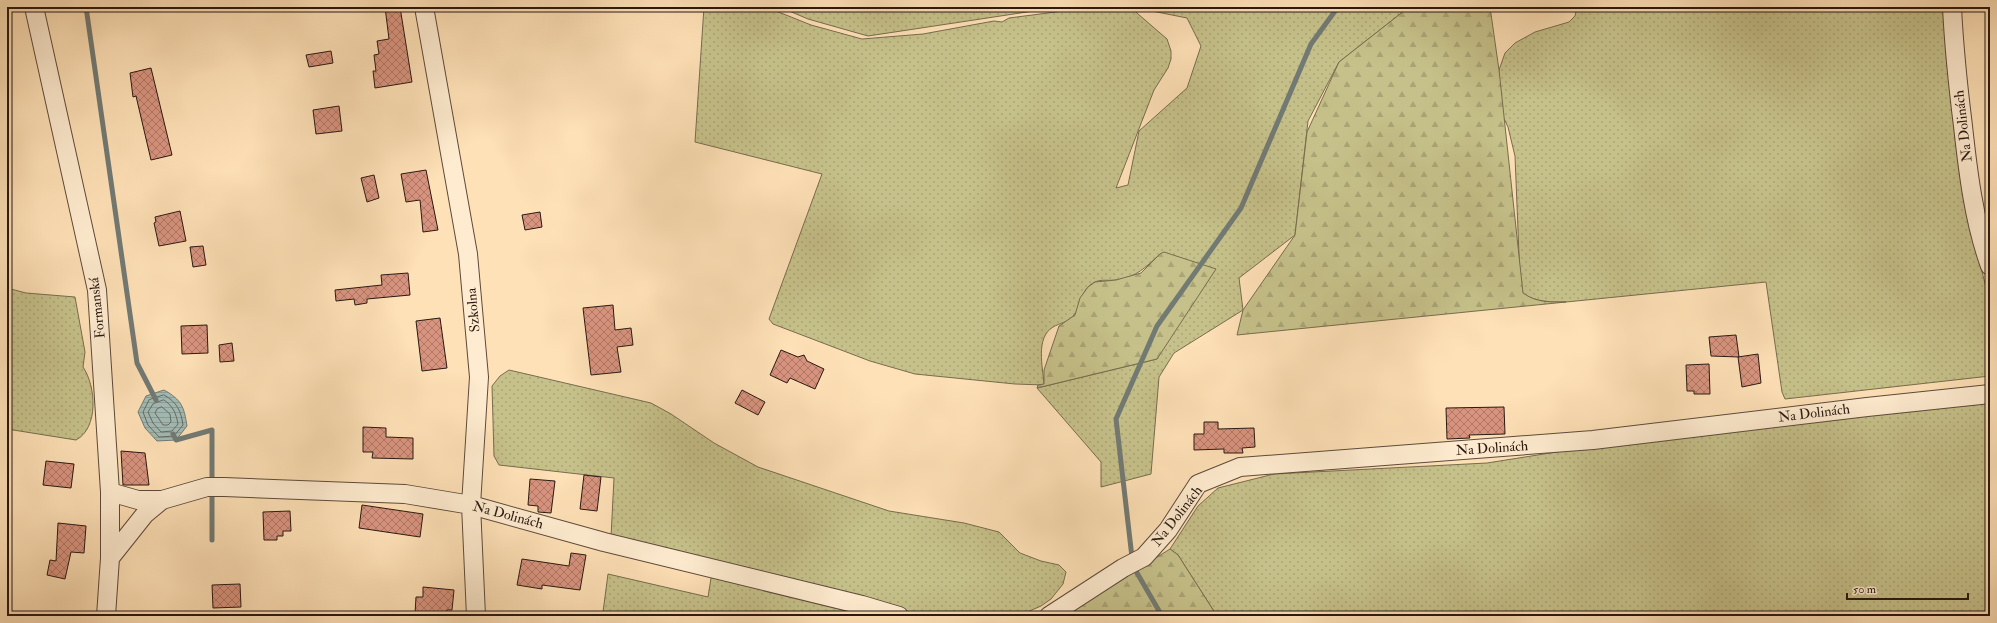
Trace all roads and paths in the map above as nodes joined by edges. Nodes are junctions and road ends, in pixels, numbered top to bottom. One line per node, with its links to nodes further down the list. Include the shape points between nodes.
1 (34, 7): 6 (street, Formanská, via 97,290)
2 (424, 7): 8 (street, Szkolna, via 468,254 479,377)
3 (1952, 7): 4 (street, Na Dolinách, via 1954,50 1968,168 1983,247)
4 (1990, 266)
5 (1990, 394): 13 (street, Na Dolinách, via 1593,440 1240,467 1198,484 1168,530 1144,557)
6 (110, 492): 7 (street, Na Dolinách, via 138,500); 9 (street, Formanská)
7 (162, 500): 8 (street, Na Dolinách, via 215,487 405,494); 9 (street, via 146,514)
8 (471, 504): 11 (street, Szkolna); 12 (street, Na Dolinách, via 604,542)
9 (110, 558): 10 (street, Formanská)
10 (106, 616)
11 (476, 616)
12 (899, 616)
13 (1049, 616)

